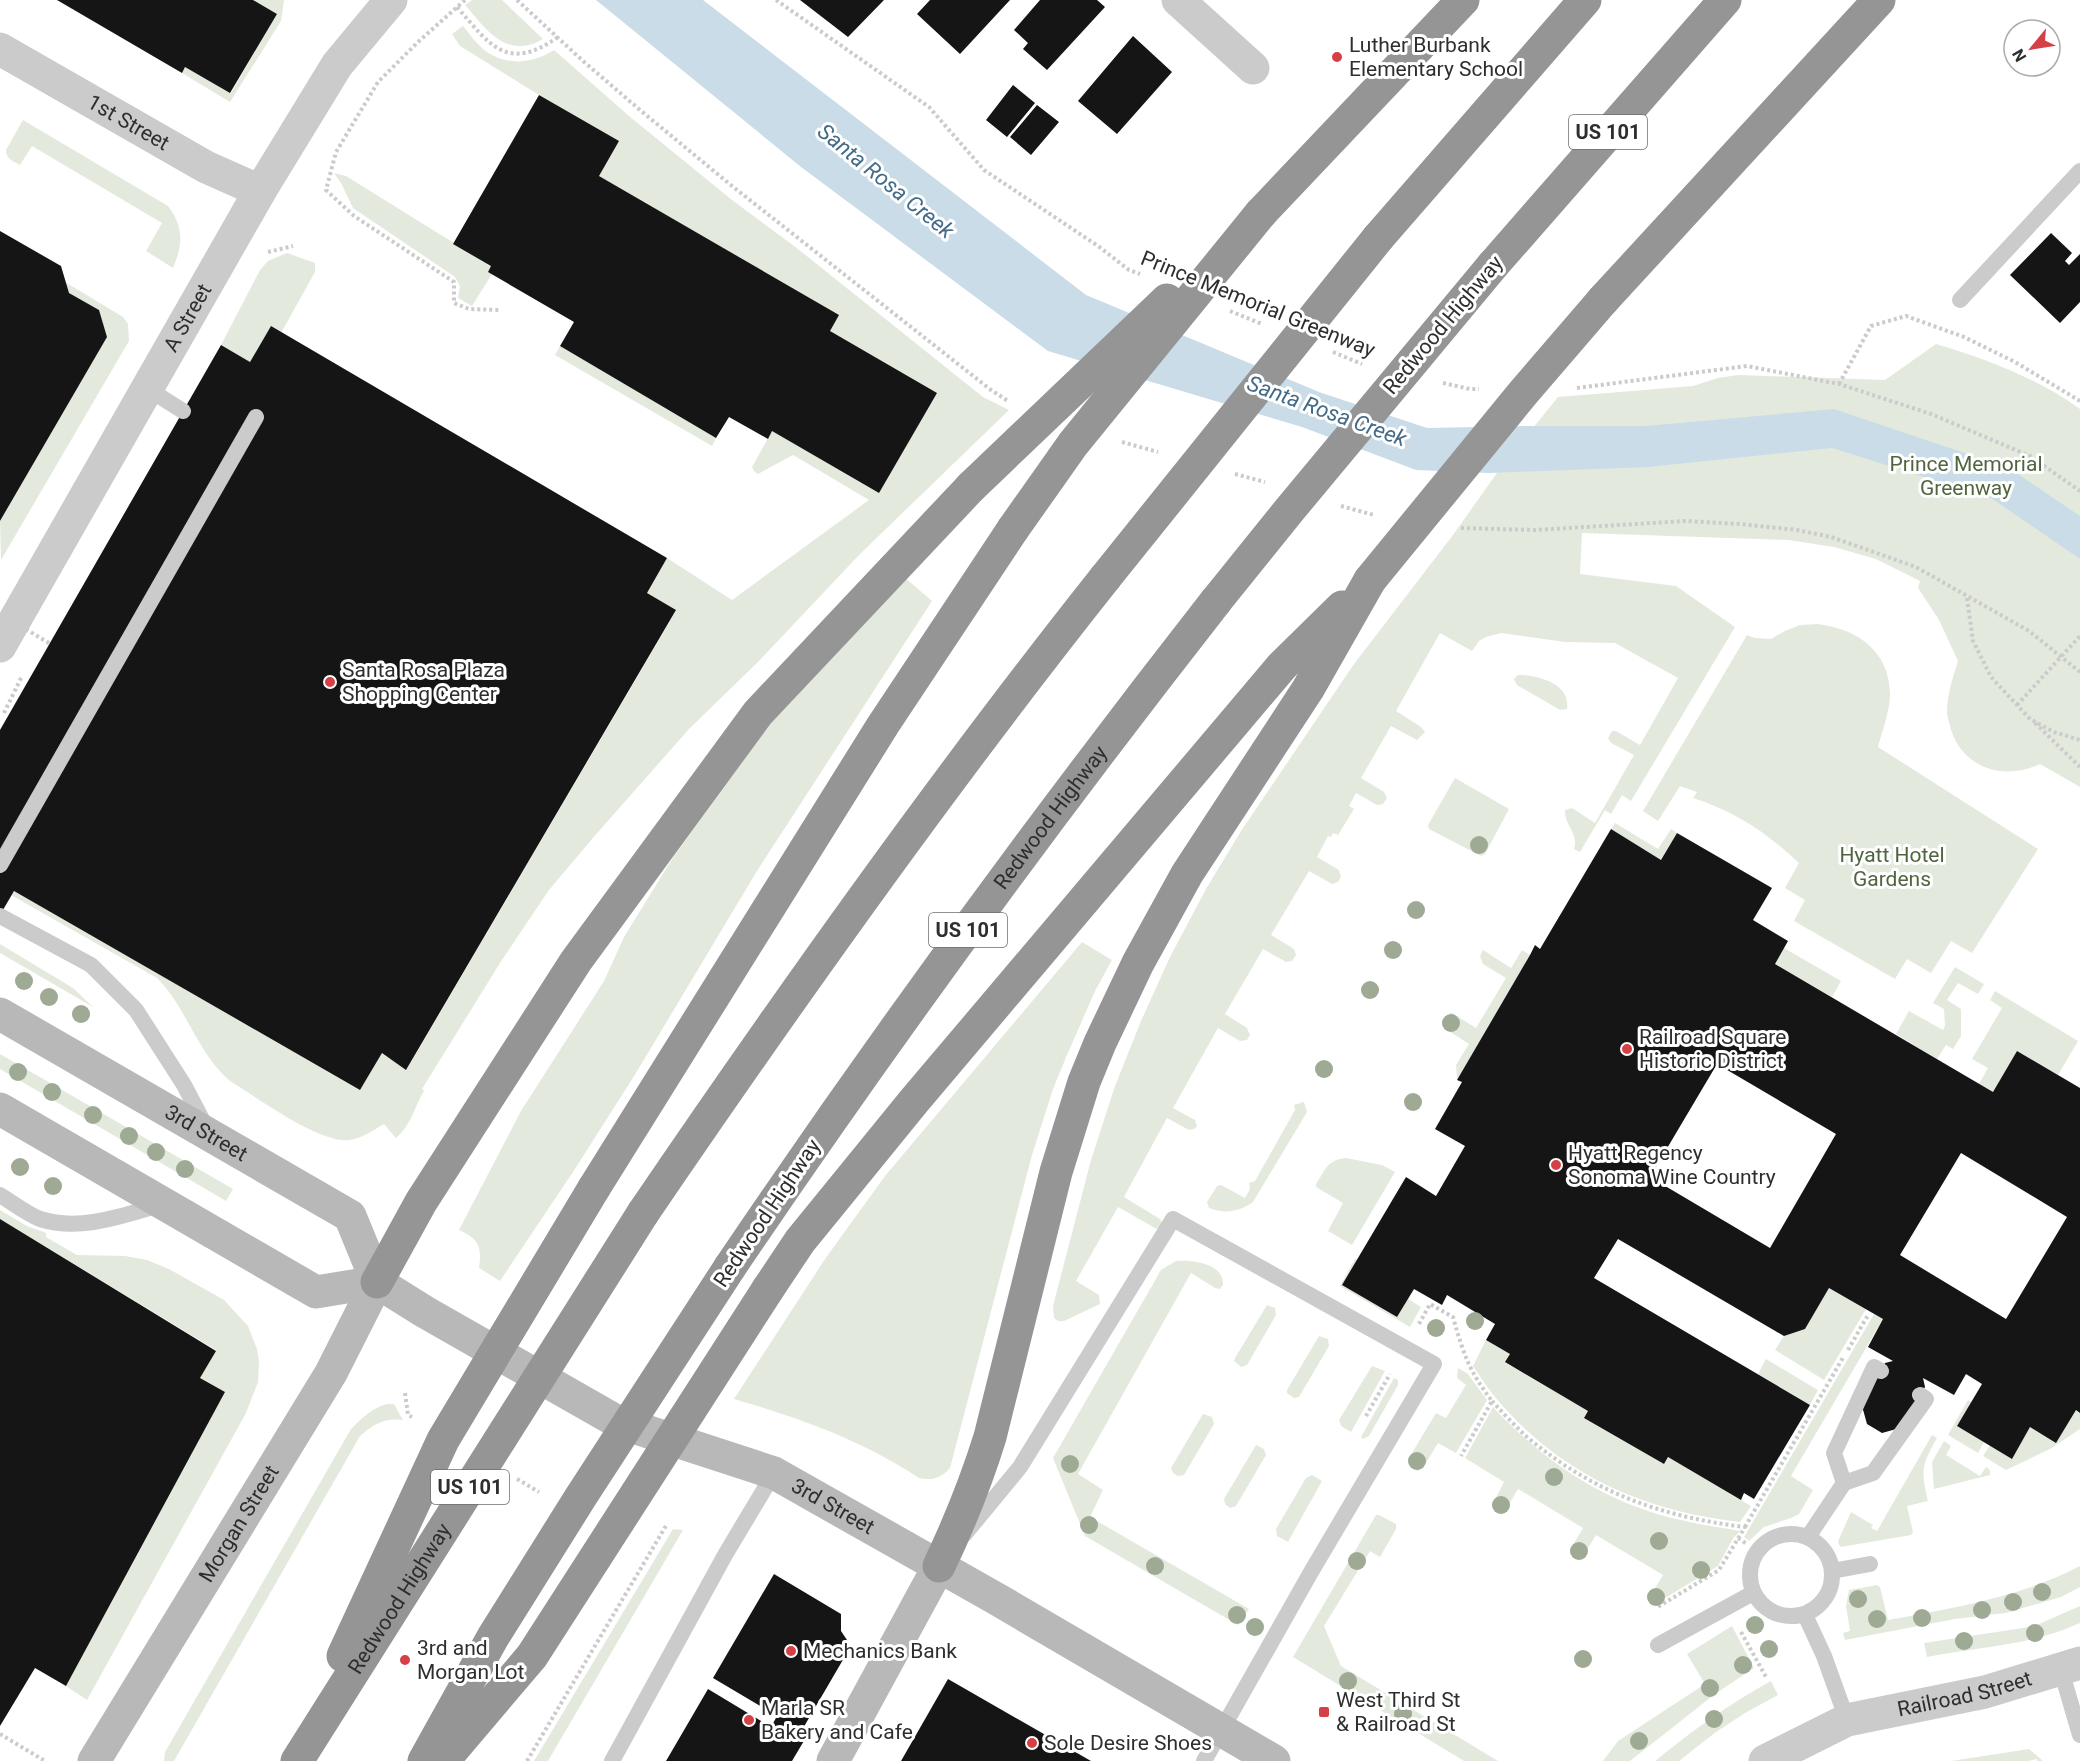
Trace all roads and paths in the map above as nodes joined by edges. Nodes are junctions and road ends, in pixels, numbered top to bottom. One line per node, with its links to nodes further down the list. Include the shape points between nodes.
1 (391, 0): 14 (street, A Street, via 337,64)
2 (465, 0): 9 (path)
3 (776, 0): 16 (path, Prince Memorial Greenway, via 929,107 984,170 1129,270)
4 (1178, 0): 12 (street)
5 (1463, 0): 15 (highway)
6 (1585, 0): 79 (highway, Redwood Highway / US 101, bridge, via 1378,238 1104,578 873,884 643,1213)
7 (1725, 0): 80 (highway, Redwood Highway / US 101, bridge, via 1493,265 1290,508 1046,822 824,1129 730,1267 493,1637)
8 (1879, 0): 32 (highway, bridge, via 1604,300)
9 (457, 7): 10 (path, via 491,44 505,52 534,52); 18 (path, via 378,82 336,152 326,190 354,216 454,282 454,303 469,309)
10 (558, 37)
11 (0, 50): 14 (street, 1st Street, via 206,167)
12 (1252, 68)
13 (2080, 171): 17 (lane)
14 (260, 191): 25 (street, A Street)
15 (1261, 213): 49 (highway, bridge, via 971,488 758,713 576,961 421,1202); 79 (highway, bridge, via 1086,427 1013,530 883,725 594,1188 443,1440)
16 (1151, 279)
17 (1960, 300)
18 (499, 310)
19 (1229, 310): 20 (path, Prince Memorial Greenway)
20 (1273, 328)
21 (1328, 350): 22 (path, Prince Memorial Greenway)
22 (1373, 366)
23 (1438, 381): 26 (path)
24 (1839, 384): 27 (path, via 1747,366); 28 (path, via 1872,326 1906,316 1964,337); 31 (path, via 1931,414 2030,456)
25 (148, 389): 29 (lane); 37 (street, A Street)
26 (1481, 389)
27 (1571, 389)
28 (2080, 401)
29 (183, 411)
30 (256, 417): 42 (lane)
31 (2080, 490)
32 (1370, 580): 64 (highway, via 1308,689 1187,874 1100,1043 1056,1172 979,1473); 81 (highway, bridge, via 1274,675 800,1241 531,1656)
33 (1966, 597): 38 (path, via 1973,640 1991,677)
34 (0, 614): 36 (path, bridge)
35 (2080, 636): 38 (path, bridge)
36 (49, 643)
37 (0, 646)
38 (2016, 705): 39 (path)
39 (2030, 719): 40 (path); 41 (path)
40 (2080, 740)
41 (2080, 767)
42 (0, 865)
43 (0, 916): 46 (lane, via 91,965 136,1010)
44 (0, 1014): 46 (main road, 3rd Street)
45 (0, 1109): 48 (main road)
46 (211, 1135): 49 (main road, 3rd Street, via 350,1216)
47 (0, 1195): 48 (lane, via 40,1219 75,1224 105,1221)
48 (163, 1204): 49 (main road, via 316,1292)
49 (377, 1282): 56 (main road, 3rd Street, via 618,1422); 78 (main road, Morgan Street, via 331,1373)
50 (1868, 1315): 59 (path)
51 (1881, 1371): 57 (lane, via 1874,1367 1834,1453)
52 (1389, 1374): 55 (path)
53 (1920, 1395): 57 (lane, via 1926,1399 1873,1473)
54 (1492, 1401): 59 (path, via 1526,1436 1608,1490 1674,1515)
55 (1361, 1425)
56 (774, 1473): 64 (main road, 3rd Street); 83 (lane)
57 (1844, 1483): 60 (lane)
58 (667, 1524): 82 (path)
59 (1746, 1527): 61 (path)
60 (1808, 1537): 65 (lane, via 1824,1551); 66 (lane, via 1783,1535 1762,1546 1750,1568)
61 (1738, 1538): 62 (path); 67 (path, via 1719,1570)
62 (1747, 1544)
63 (1870, 1564): 65 (lane)
64 (939, 1566): 74 (main road, 3rd Street); 74 (lane, via 1020,1467 1173,1219 1434,1364); 84 (main road)
65 (1832, 1571): 68 (lane, via 1827,1598)
66 (1753, 1593): 68 (lane, via 1770,1611 1787,1616); 70 (lane)
67 (1656, 1608)
68 (1805, 1615): 73 (lane)
69 (1736, 1623): 72 (path)
70 (1658, 1645)
71 (2070, 1666): 73 (street, Railroad Street, via 1985,1692); 76 (lane)
72 (1766, 1677)
73 (1847, 1720): 87 (street, Railroad Street)
74 (1222, 1730): 85 (lane); 86 (main road, 3rd Street)
75 (0, 1734): 77 (path)
76 (2080, 1735)
77 (45, 1761)
78 (94, 1761)
79 (295, 1761)
80 (424, 1761)
81 (442, 1761)
82 (527, 1761)
83 (612, 1761)
84 (833, 1761)
85 (1204, 1761)
86 (1274, 1761)
87 (1765, 1761)

